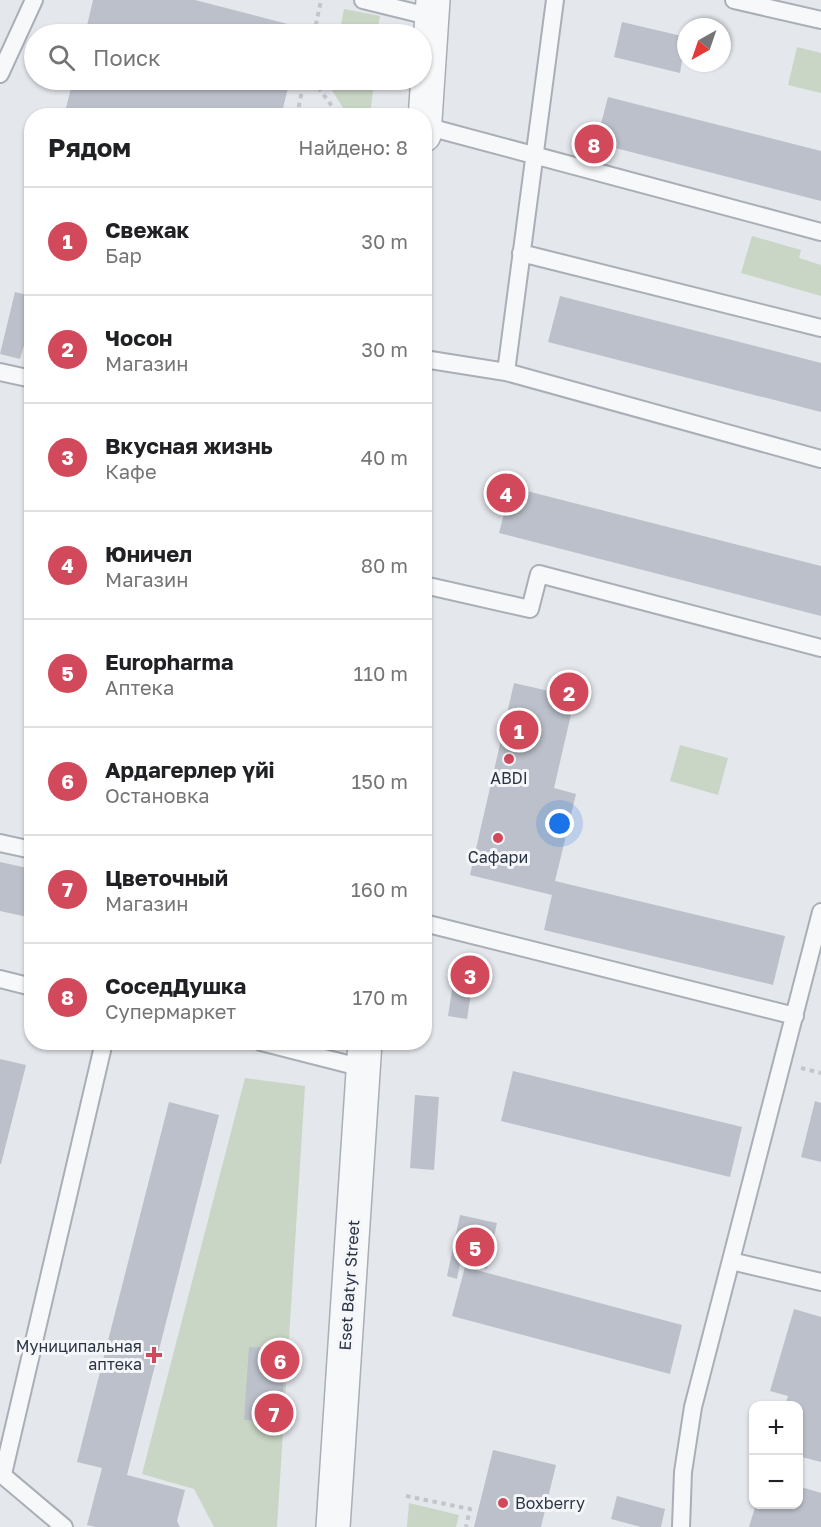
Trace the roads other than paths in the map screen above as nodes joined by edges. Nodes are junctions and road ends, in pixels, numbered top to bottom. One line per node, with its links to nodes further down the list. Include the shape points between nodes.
1 (33, 0): 8 (lane)
2 (363, 0): 5 (lane)
3 (555, 0): 12 (lane)
4 (734, 0): 6 (lane)
5 (433, 8): 7 (street)
6 (821, 21)
7 (432, 24)
8 (0, 74)
9 (427, 90): 10 (street)
10 (426, 108)
11 (432, 128): 12 (lane)
12 (534, 155): 13 (lane); 14 (lane)
13 (821, 232)
14 (522, 253): 15 (lane); 18 (lane)
15 (821, 328)
16 (432, 360): 18 (lane)
17 (0, 372): 19 (lane)
18 (506, 372): 20 (lane)
19 (24, 377)
20 (821, 459)
21 (432, 587): 22 (lane, via 530,609 539,574)
22 (821, 648)
23 (0, 843): 24 (lane)
24 (24, 848)
25 (821, 912): 29 (lane)
26 (432, 925): 29 (lane)
27 (0, 979): 28 (lane)
28 (24, 985)
29 (795, 1016): 33 (lane)
30 (102, 1050): 35 (lane)
31 (324, 1050): 32 (lane)
32 (364, 1055): 37 (street, Eset Batyr Street)
33 (730, 1262): 34 (lane); 38 (lane, via 693,1407 683,1472)
34 (821, 1282)
35 (2, 1473): 36 (lane)
36 (64, 1527)
37 (333, 1527)
38 (681, 1527)

